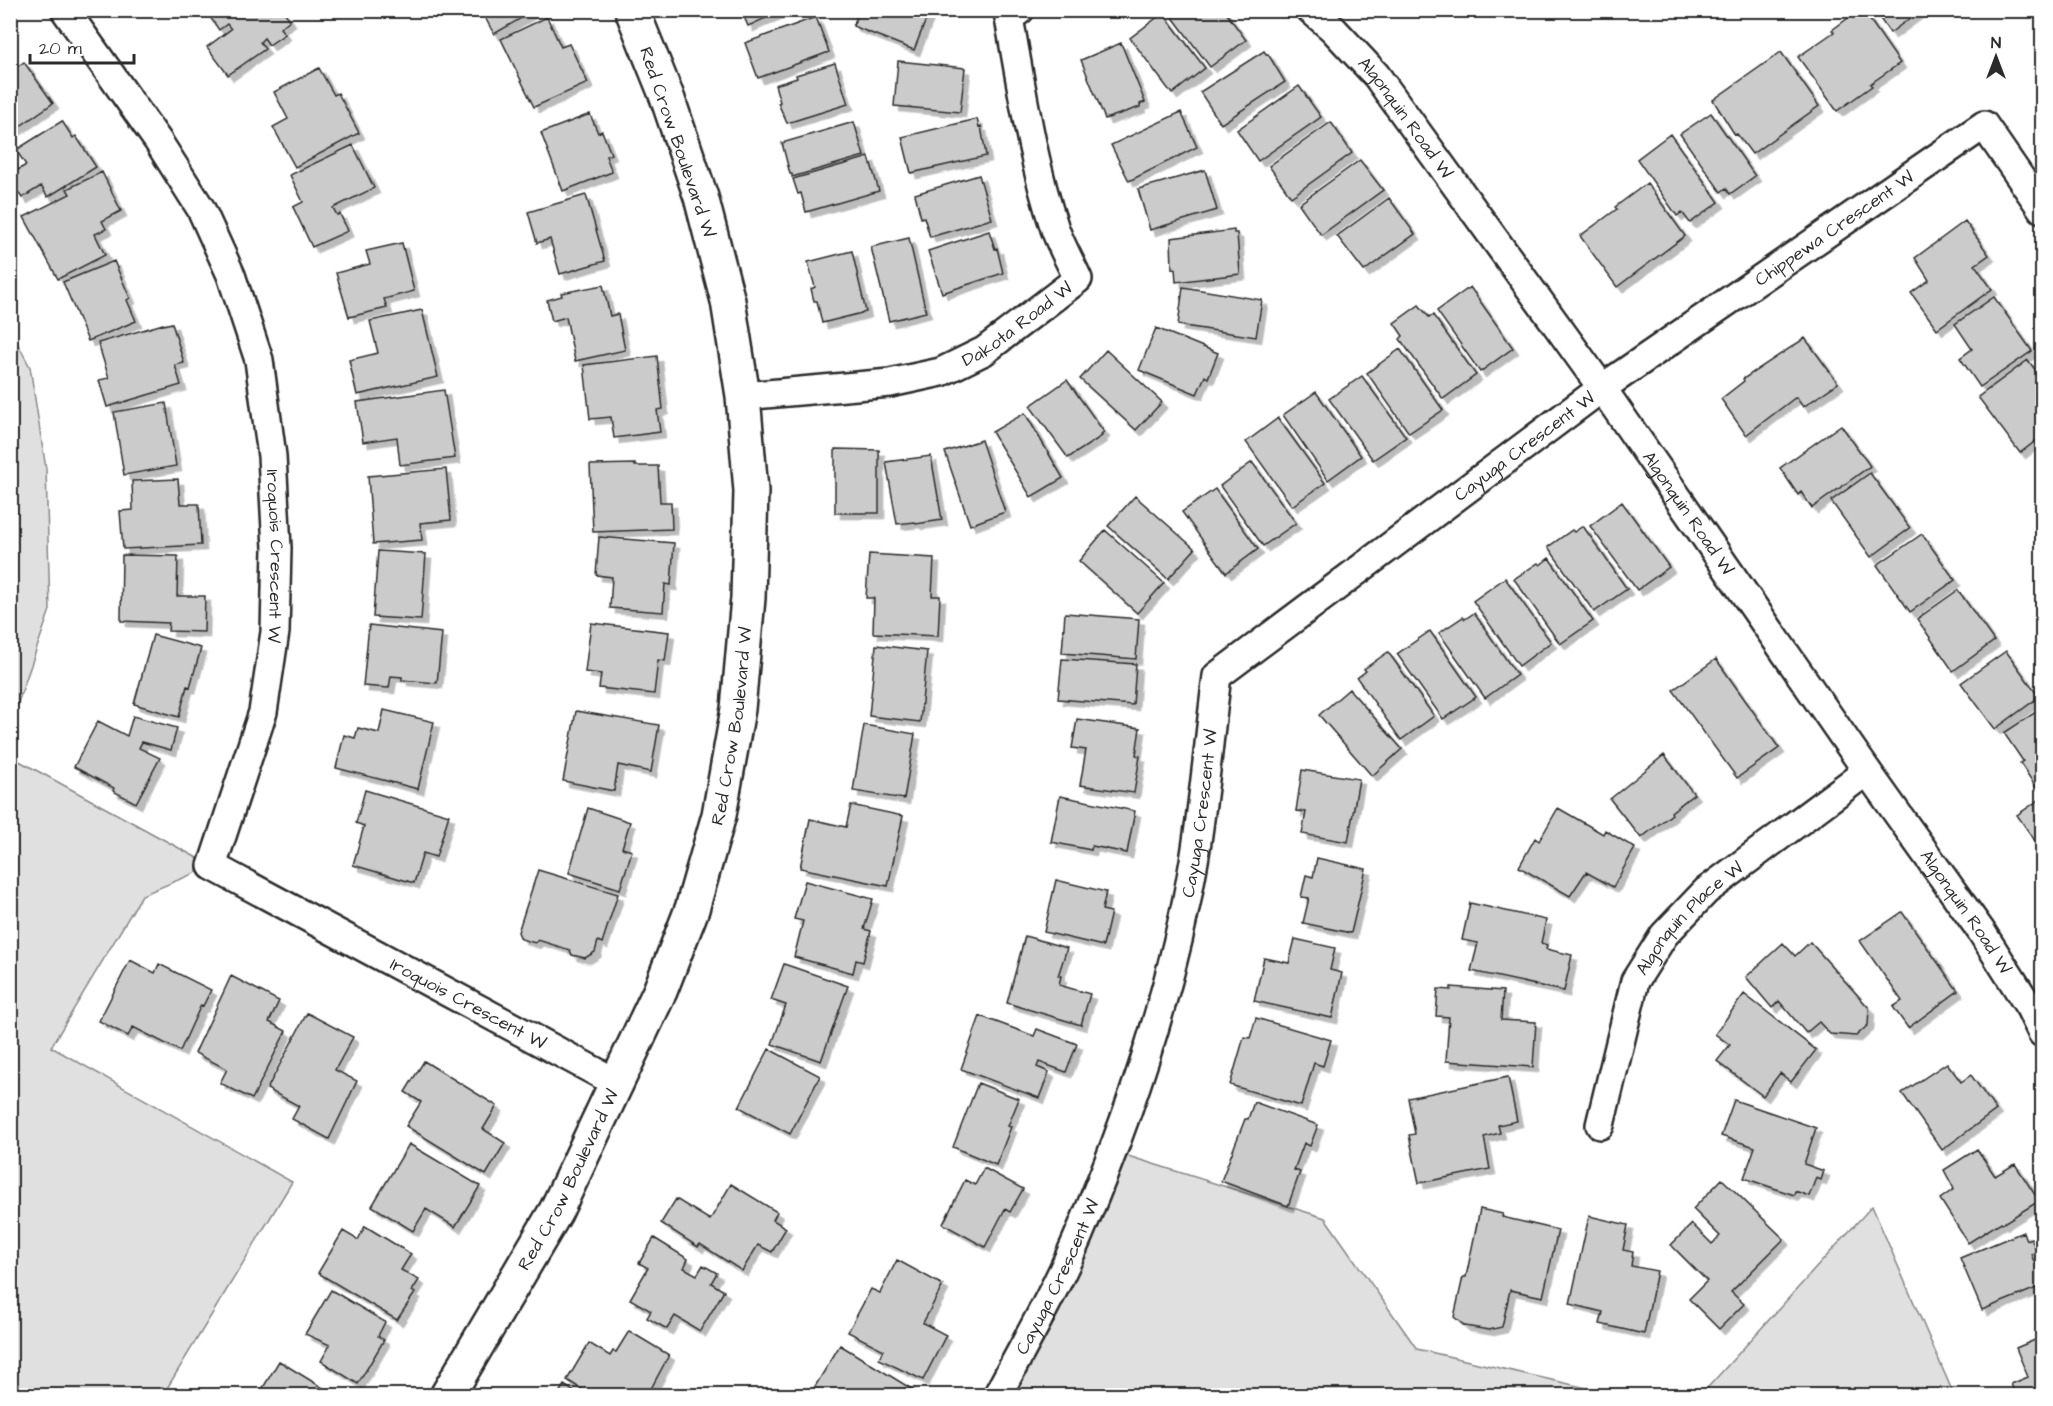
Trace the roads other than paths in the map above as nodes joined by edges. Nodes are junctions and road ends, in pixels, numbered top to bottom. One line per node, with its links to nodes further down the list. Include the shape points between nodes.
1 (65, 10): 10 (street, Iroquois Crescent W, via 201,209 231,275 259,360 272,456 277,548 275,632 263,712 212,866)
2 (632, 10): 7 (street, Red Crow Boulevard W, via 701,197 728,301)
3 (1020, 10): 7 (street, Dakota Road W, via 1009,18 1028,123 1056,231 1078,279 984,351 941,372 890,383)
4 (1311, 10): 6 (street, Algonquin Road W, via 1376,75)
5 (2043, 208): 6 (street, Chippewa Crescent W, via 1984,125)
6 (1602, 388): 8 (street, Algonquin Road W); 13 (street, Cayuga Crescent W, via 1217,676 1194,861 1173,958 1143,1064 1083,1227)
7 (743, 396): 10 (street, Red Crow Boulevard W, via 751,490 748,598 738,709 719,815 693,909 660,991)
8 (1867, 771): 9 (street, Algonquin Road W, via 1981,931); 11 (street, Algonquin Place W, via 1707,891 1664,935 1635,981)
9 (2043, 1033)
10 (616, 1083): 12 (street, Red Crow Boulevard W, via 556,1210)
11 (1600, 1125)
12 (447, 1395)
13 (997, 1395)

